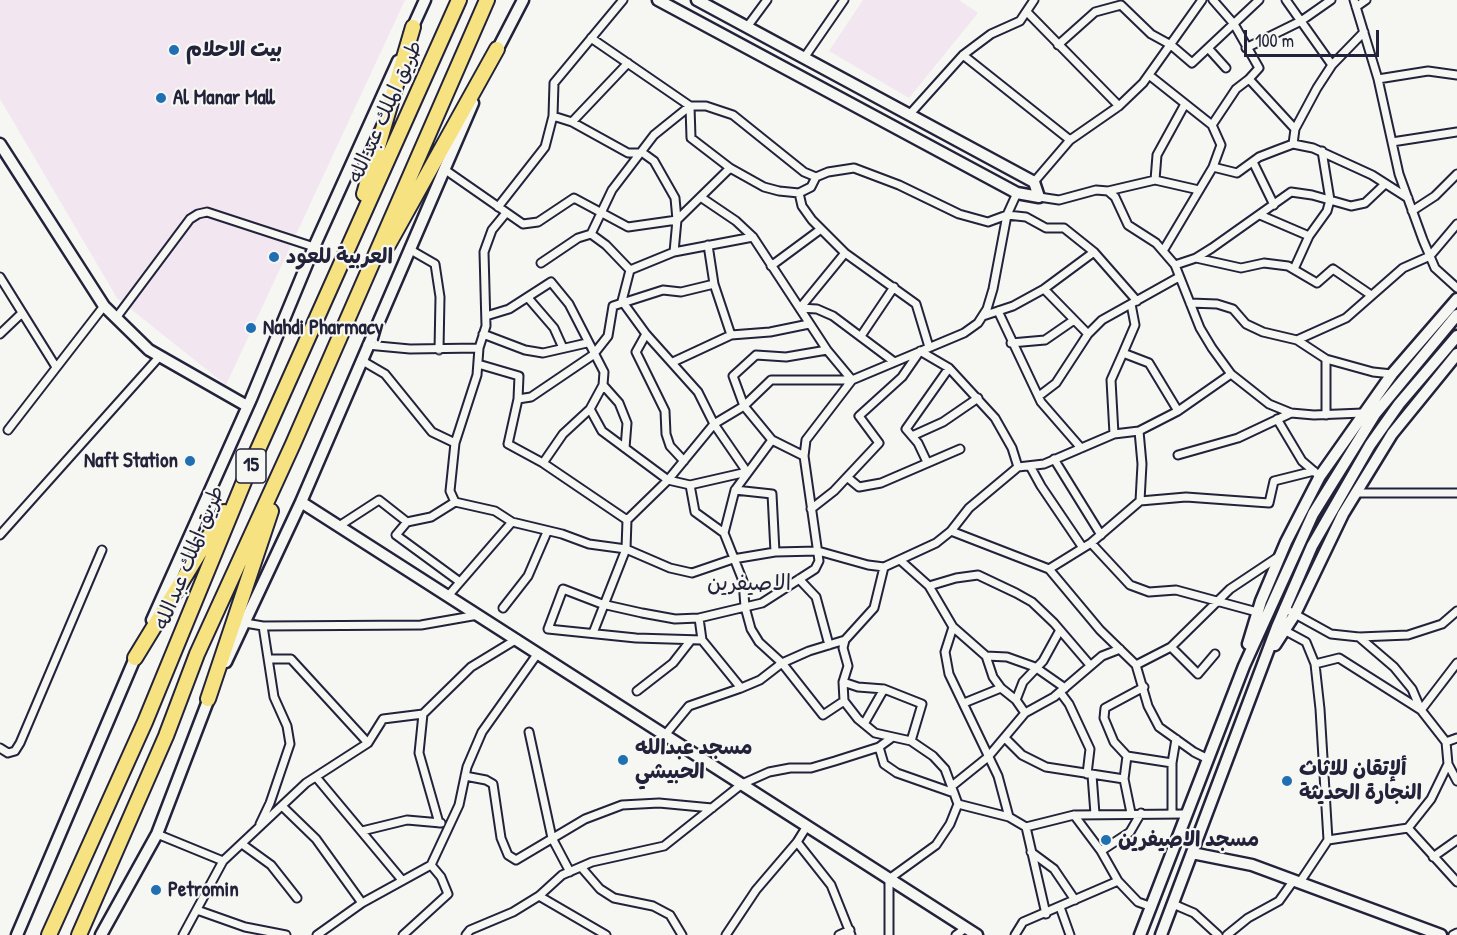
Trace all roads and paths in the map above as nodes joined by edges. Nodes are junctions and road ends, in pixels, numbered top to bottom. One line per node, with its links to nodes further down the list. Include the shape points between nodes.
1 (424, 0): 22 (main road)
2 (459, 0): 85 (highway, طريق الملك عبدالله / 15)
3 (487, 0): 119 (highway, طريق الملك عبدالله / 15)
4 (523, 0): 30 (main road)
5 (623, 0): 25 (street)
6 (658, 0): 67 (main road)
7 (697, 0): 23 (main road)
8 (767, 0): 23 (street)
9 (844, 0): 32 (street)
10 (1034, 0): 19 (street)
11 (1202, 0): 27 (street)
12 (1213, 0): 21 (street)
13 (1259, 0): 21 (street)
14 (1286, 0): 20 (street)
15 (1330, 0): 20 (street)
16 (1366, 0): 18 (street)
17 (1119, 2): 26 (street, via 1095,12); 27 (street, via 1151,34)
18 (1355, 3): 24 (street)
19 (1027, 12): 26 (street); 31 (street, via 1020,21 991,34)
20 (1301, 21): 29 (street); 34 (street)
21 (1234, 24): 28 (street); 29 (street)
22 (413, 27): 85 (highway); 87 (main road)
23 (747, 27): 32 (main road)
24 (1364, 32): 34 (street); 39 (street)
25 (591, 38): 33 (street); 44 (street, via 554,83)
26 (1058, 45): 42 (street)
27 (1171, 45): 28 (street, via 1192,63); 36 (street)
28 (1208, 48): 35 (street)
29 (1246, 48): 38 (street, via 1259,68)
30 (497, 50): 58 (main road); 119 (highway)
31 (963, 55): 43 (street); 49 (street)
32 (804, 58): 43 (main road)
33 (628, 63): 41 (street); 45 (street)
34 (1332, 65): 47 (street)
35 (1226, 68)
36 (1149, 75): 40 (street); 42 (street)
37 (1457, 75): 39 (street, via 1428,71)
38 (1249, 79): 46 (street, via 1236,89); 47 (street)
39 (1378, 79): 50 (street)
40 (1185, 104): 46 (street); 61 (street, via 1157,154)
41 (690, 106): 54 (street, via 654,135); 57 (street, via 691,138); 60 (street, via 706,106 733,115 804,172)
42 (1119, 106): 49 (street)
43 (909, 115): 62 (main road)
44 (553, 116): 45 (street); 73 (street, via 545,147)
45 (572, 122): 54 (street, via 628,153)
46 (1212, 124): 56 (street, via 1221,145)
47 (1295, 129): 52 (street)
48 (1457, 132): 50 (street)
49 (1070, 140): 62 (street)
50 (1392, 142): 70 (street)
51 (0, 144): 112 (main road)
52 (1293, 144): 53 (street); 55 (street)
53 (1322, 151): 63 (street); 71 (street)
54 (643, 153): 75 (street, via 612,190); 79 (street, via 663,173 675,198)
55 (1253, 162): 56 (street, via 1237,173); 72 (street)
56 (1213, 167): 64 (street)
57 (730, 168): 66 (street, via 764,187); 69 (street)
58 (444, 169): 73 (street); 88 (main road)
59 (1457, 174): 74 (street, via 1435,196)
60 (816, 177): 66 (street, via 811,187); 77 (street, via 855,168 959,214 988,222)
61 (1155, 180): 64 (street); 65 (street)
62 (1034, 183): 68 (main road)
63 (1385, 184): 70 (street); 71 (street, via 1365,202 1351,206)
64 (1199, 190): 89 (street)
65 (1108, 191): 68 (street, via 1096,190 1059,200); 89 (street, via 1120,204 1128,225)
66 (799, 193): 81 (street, via 802,206)
67 (1017, 193): 68 (main road); 77 (street)
68 (1039, 197)
69 (702, 198): 79 (street); 84 (street)
70 (1408, 198): 74 (street)
71 (1330, 200): 72 (street, via 1291,192); 83 (street)
72 (1274, 205): 78 (street)
73 (498, 207): 76 (street)
74 (1412, 211): 93 (street)
75 (601, 212): 76 (street, via 574,198 538,222 523,224); 79 (street, via 628,227); 82 (street)
76 (506, 213): 116 (street, via 492,230 484,252)
77 (1007, 215): 91 (street, via 1026,217 1046,228 1064,228); 118 (street, via 993,289)
78 (1260, 215): 83 (street); 94 (street)
79 (677, 220): 90 (street)
80 (1457, 224): 93 (street)
81 (821, 229): 92 (street); 97 (street)
82 (591, 234): 95 (street, via 578,238); 99 (street)
83 (1309, 236): 98 (street)
84 (753, 237): 86 (street); 97 (street)
85 (351, 240): 186 (highway, طريق الملك عبدالله / 15)
86 (708, 245): 90 (street); 102 (street)
87 (314, 247): 120 (street, via 207,212 198,214 190,219); 158 (main road)
88 (410, 249): 133 (main road); 137 (street, via 435,264 440,297)
89 (1163, 251): 96 (street)
90 (674, 252): 99 (street)
91 (1094, 252): 105 (street); 110 (street)
92 (845, 253): 103 (street); 113 (street)
93 (1430, 256): 104 (street, via 1435,268); 106 (street, via 1403,268)
94 (1196, 258): 96 (street); 98 (street, via 1241,268 1264,263)
95 (541, 263)
96 (1175, 265): 100 (street)
97 (771, 266): 113 (street)
98 (1294, 269): 106 (street, via 1317,283 1333,269)
99 (630, 270): 109 (street)
100 (1179, 276): 110 (street); 111 (street)
101 (0, 277): 115 (street)
102 (714, 284): 109 (street, via 681,292 663,290); 127 (street)
103 (894, 288): 128 (street); 134 (street, via 916,304)
104 (1457, 288)
105 (1044, 289): 114 (street); 121 (street)
106 (1371, 295): 130 (street, via 1346,318)
107 (529, 298): 116 (street); 131 (street, via 551,282 569,304); 136 (street, via 554,328)
108 (1457, 299): 152 (main road)
109 (622, 301): 125 (street); 142 (street, via 612,306 608,336)
110 (1134, 303): 126 (street, via 1102,320); 140 (street, via 1135,325)
111 (1190, 303): 130 (street, via 1233,309 1246,324); 151 (street, via 1200,328)
112 (105, 306): 120 (main road); 149 (street)
113 (800, 308): 122 (street); 128 (street, via 818,309)
114 (998, 311): 118 (street); 132 (street)
115 (22, 313): 123 (street); 149 (street)
116 (486, 315): 124 (street)
117 (1457, 315): 255 (main road, via 1375,414 1313,514)
118 (982, 316): 134 (street, via 964,333)
119 (347, 317): 173 (highway, طريق الملك عبدالله / 15)
120 (116, 318): 143 (main road)
121 (1074, 320): 126 (street); 132 (street, via 1044,340)
122 (809, 324): 127 (street); 138 (street)
123 (0, 334)
124 (483, 334): 135 (street); 136 (street, via 525,350 543,353)
125 (646, 334): 147 (street); 180 (street, via 636,352 665,411 670,446)
126 (1088, 334): 155 (street, via 1056,382)
127 (731, 335): 147 (street)
128 (861, 336): 146 (street)
129 (1457, 336): 226 (main road, via 1399,404 1344,487 1312,546)
130 (1297, 340): 144 (street)
131 (587, 343): 136 (street); 142 (street)
132 (1011, 343): 155 (street)
133 (367, 345): 137 (street); 145 (main road)
134 (929, 347): 139 (street)
135 (478, 348): 137 (street); 148 (street)
136 (563, 348)
137 (439, 350)
138 (826, 350): 153 (street); 159 (street, via 786,357 756,355 733,376)
139 (920, 351): 146 (street); 150 (street); 188 (street, via 902,377 859,416 879,443)
140 (1123, 353): 161 (street, via 1149,363); 169 (street, via 1111,380)
141 (1457, 354): 192 (main road, via 1392,434)
142 (593, 355): 154 (street, via 604,372); 157 (street, via 531,397)
143 (160, 356): 158 (main road); 205 (street)
144 (1326, 359): 152 (street); 164 (street)
145 (361, 360): 172 (street, via 385,374 432,432); 195 (main road)
146 (893, 361): 153 (street)
147 (673, 362): 166 (street, via 698,392)
148 (478, 364): 157 (street, via 519,376); 172 (street)
149 (56, 367): 167 (street)
150 (949, 368): 156 (street); 170 (street, via 906,429)
151 (1231, 374): 161 (street); 162 (street, via 1269,404)
152 (1392, 374): 163 (main road)
153 (852, 380): 159 (street, via 771,380); 177 (street, via 806,440)
154 (603, 386): 160 (street); 174 (street, via 619,403 627,423)
155 (1039, 396): 175 (street)
156 (978, 398): 170 (street, via 943,422); 184 (street, via 995,418)
157 (518, 399): 182 (street, via 508,444)
158 (247, 406): 248 (main road)
159 (744, 406): 166 (street); 171 (street)
160 (590, 409): 174 (street, via 602,431); 182 (street, via 563,434)
161 (1178, 411): 168 (street)
162 (1292, 413): 164 (street); 165 (street)
163 (1363, 413): 164 (street); 187 (main road)
164 (1326, 415)
165 (1277, 419): 178 (street, via 1238,438); 187 (street, via 1302,461)
166 (714, 424): 180 (street); 185 (street)
167 (8, 430)
168 (1139, 430): 169 (street); 194 (street)
169 (1114, 434): 175 (street)
170 (912, 436): 181 (street)
171 (772, 440): 177 (street); 185 (street)
172 (455, 442): 196 (street, via 450,491)
173 (293, 444): 264 (highway); 346 (highway, طريق الملك عبدالله / 15, via 197,654 166,736)
174 (625, 448): 189 (street)
175 (1081, 448): 179 (street)
176 (960, 449): 181 (street)
177 (804, 456): 197 (street)
178 (1178, 456)
179 (1054, 459): 183 (street); 206 (street)
180 (684, 461): 189 (street)
181 (927, 462): 188 (street, via 881,483 859,487)
182 (543, 463): 198 (street)
183 (1030, 466): 184 (street); 208 (street)
184 (1018, 467): 202 (street, via 969,508)
185 (747, 472): 190 (street); 191 (street)
186 (247, 474): 248 (highway); 345 (highway, طريق الملك عبدالله / 15, via 145,722)
187 (1317, 474): 194 (street, via 1274,481 1269,503 1186,497); 213 (main road)
188 (847, 477): 197 (street)
189 (669, 480): 190 (street); 198 (street)
190 (690, 485): 204 (street, via 695,512)
191 (735, 490): 204 (street); 212 (street, via 772,494)
192 (1356, 493): 193 (street); 226 (main road)
193 (1457, 493)
194 (1140, 501): 206 (street)
195 (301, 502): 201 (main road); 231 (main road)
196 (455, 502): 199 (street, via 431,517); 200 (street, via 495,511)
197 (812, 509): 211 (street)
198 (627, 520): 209 (street)
199 (407, 522): 201 (street, via 379,500); 219 (street, via 396,535)
200 (512, 522): 203 (street); 219 (street)
201 (339, 526): 221 (main road)
202 (951, 531): 215 (street, via 936,543); 217 (street)
203 (547, 532): 209 (street); 224 (street, via 528,576)
204 (724, 533): 214 (street)
205 (0, 535)
206 (1101, 535): 207 (street)
207 (1091, 543): 208 (street); 222 (street, via 1130,585 1149,592 1176,590)
208 (1083, 548): 217 (street)
209 (626, 549): 214 (street, via 692,573); 223 (street)
210 (102, 550): 282 (street, via 20,743 8,753)
211 (818, 551): 212 (street); 216 (street); 218 (street, via 815,569)
212 (775, 552): 214 (street)
213 (1280, 556): 222 (street, via 1230,589); 228 (main road)
214 (733, 559): 225 (street, via 743,581)
215 (900, 560): 216 (street); 220 (street)
216 (884, 567): 241 (street, via 874,608)
217 (1049, 569): 244 (street)
218 (799, 579): 225 (street, via 762,603); 242 (street, via 816,597)
219 (460, 582): 221 (street)
220 (929, 586): 233 (street); 235 (street, via 978,575 1032,602)
221 (448, 596): 229 (main road)
222 (1218, 602): 228 (street); 243 (street)
223 (603, 604): 230 (street, via 675,619); 236 (street); 236 (street, via 563,589 548,629)
224 (503, 608)
225 (745, 608): 230 (street); 250 (street, via 759,642)
226 (1290, 611): 234 (main road); 237 (street, via 1331,634)
227 (1457, 611): 237 (street, via 1442,624 1408,635)
228 (1257, 612): 255 (main road)
229 (478, 615): 232 (street, via 421,625); 238 (main road)
230 (699, 618): 240 (street)
231 (245, 622): 232 (street); 264 (main road)
232 (263, 626): 249 (street)
233 (952, 627): 247 (street); 267 (street, via 945,652 949,674)
234 (1280, 629): 253 (street, via 1306,642); 320 (main road)
235 (1060, 630): 252 (street); 256 (street, via 1043,661)
236 (592, 633): 239 (street)
237 (1359, 637): 268 (street, via 1413,689)
238 (517, 639): 245 (main road); 270 (street, via 471,668)
239 (691, 640): 240 (street); 263 (street, via 673,663)
240 (702, 640): 259 (street)
241 (845, 640): 242 (street); 257 (street, via 848,666)
242 (829, 645): 250 (street)
243 (1171, 647): 246 (street, via 1198,674); 254 (street)
244 (1120, 649): 252 (street); 254 (street)
245 (538, 653): 273 (main road); 289 (street, via 482,732)
246 (1215, 654)
247 (986, 656): 256 (street, via 1007,657); 260 (street)
248 (135, 658): 344 (main road)
249 (270, 659): 279 (street, via 291,659); 309 (street, via 274,697 290,744)
250 (782, 663): 259 (street, via 760,680); 265 (street, via 823,715)
251 (1457, 663): 268 (street)
252 (1090, 664): 262 (street)
253 (1315, 664): 268 (street, via 1339,658); 314 (street)
254 (1136, 665): 258 (street)
255 (1244, 666): 285 (main road)
256 (1035, 667): 262 (street); 266 (street)
257 (843, 682): 261 (street); 265 (street)
258 (1144, 687): 277 (street, via 1159,727); 283 (street, via 1105,708 1104,718 1114,742)
259 (741, 688): 273 (street, via 689,706)
260 (1000, 688): 266 (street); 267 (street)
261 (884, 690): 271 (street); 278 (street, via 922,704)
262 (1062, 690): 269 (street); 288 (street, via 1090,748)
263 (638, 691)
264 (208, 699): 312 (main road)
265 (844, 700): 271 (street)
266 (1016, 700): 269 (street)
267 (964, 702): 284 (street)
268 (1421, 710): 280 (street)
269 (1024, 712): 274 (street)
270 (423, 714): 279 (street, via 383,719); 305 (street, via 419,753)
271 (864, 724): 276 (street)
272 (530, 732): 313 (street)
273 (665, 735): 293 (main road)
274 (1005, 738): 284 (street); 288 (street, via 1022,755 1046,767)
275 (1457, 738): 280 (street)
276 (891, 739): 278 (street); 281 (street)
277 (1176, 739): 285 (street); 286 (street)
278 (911, 741): 294 (street, via 945,769)
279 (368, 742): 290 (street)
280 (1446, 742): 287 (street)
281 (879, 747): 293 (street, via 811,768 769,772); 294 (street, via 884,764 897,772)
282 (0, 748)
283 (1127, 756): 286 (street); 291 (street)
284 (988, 757): 294 (street); 304 (street, via 998,776)
285 (1208, 759): 302 (main road)
286 (1172, 763): 301 (street)
287 (1448, 764): 292 (street); 310 (street, via 1431,799)
288 (1090, 774): 291 (street); 300 (street)
289 (465, 776): 306 (street, via 459,805); 313 (street, via 493,784 501,838 512,860 522,858)
290 (316, 777): 296 (street); 311 (street)
291 (1124, 779): 298 (street)
292 (1457, 781)
293 (742, 784): 297 (street); 307 (main road)
294 (953, 790): 295 (street)
295 (958, 804): 304 (street); 326 (street, via 936,845)
296 (282, 806): 309 (street); 334 (street, via 316,839)
297 (712, 808): 313 (street, via 659,803 622,806 585,819); 324 (street, via 664,846)
298 (1131, 813): 299 (street); 300 (street)
299 (1141, 813): 301 (street); 318 (street, via 1130,832)
300 (1095, 814): 303 (street)
301 (1172, 814): 302 (street)
302 (1185, 814): 337 (main road)
303 (1074, 815): 308 (street); 318 (street)
304 (1009, 817): 308 (street)
305 (439, 823): 306 (street); 311 (street, via 407,820)
306 (449, 824): 323 (street)
307 (807, 826): 316 (street); 326 (main road)
308 (1026, 827): 319 (street)
309 (258, 828): 317 (street)
310 (1408, 828): 314 (street); 321 (street)
311 (362, 831): 327 (street)
312 (157, 834): 322 (street); 347 (main road)
313 (552, 838): 325 (street)
314 (1328, 840): 329 (street)
315 (1457, 840): 321 (street)
316 (797, 842): 341 (street, via 831,885); 355 (street, via 756,890)
317 (242, 844): 322 (street); 332 (street, via 271,865)
318 (1101, 851): 328 (street)
319 (1031, 852): 333 (street, via 1054,869); 339 (street)
320 (1192, 853): 329 (main road, via 1252,865); 335 (main road)
321 (1433, 857): 330 (street)
322 (223, 861): 338 (street)
323 (431, 865): 327 (street); 351 (street, via 448,894)
324 (581, 867): 325 (street); 354 (street, via 600,889 614,898 653,906 670,915)
325 (570, 872): 331 (street)
326 (889, 879): 340 (main road); 357 (street)
327 (402, 880): 334 (street)
328 (1118, 880): 333 (street); 337 (street, via 1138,902)
329 (1297, 881): 343 (main road); 365 (street, via 1279,901)
330 (1457, 882)
331 (539, 896): 352 (street); 353 (street)
332 (297, 898)
333 (1075, 900): 336 (street)
334 (362, 903): 350 (street)
335 (1173, 904): 363 (main road); 364 (street, via 1194,913)
336 (1060, 907): 339 (street); 361 (street)
337 (1152, 908): 362 (main road)
338 (197, 910): 348 (street); 349 (street, via 245,927)
339 (1046, 914): 360 (street, via 1023,922)
340 (966, 928): 358 (street); 359 (main road)
341 (850, 933): 356 (street)
342 (1457, 933): 366 (street)
343 (1435, 934)
344 (17, 935)
345 (49, 935)
346 (79, 935)
347 (101, 935)
348 (183, 935)
349 (286, 935)
350 (317, 935)
351 (403, 935)
352 (466, 935)
353 (606, 935)
354 (682, 935)
355 (726, 935)
356 (839, 935)
357 (889, 935)
358 (956, 935)
359 (977, 935)
360 (1015, 935)
361 (1070, 935)
362 (1140, 935)
363 (1161, 935)
364 (1218, 935)
365 (1227, 935)
366 (1453, 935)

